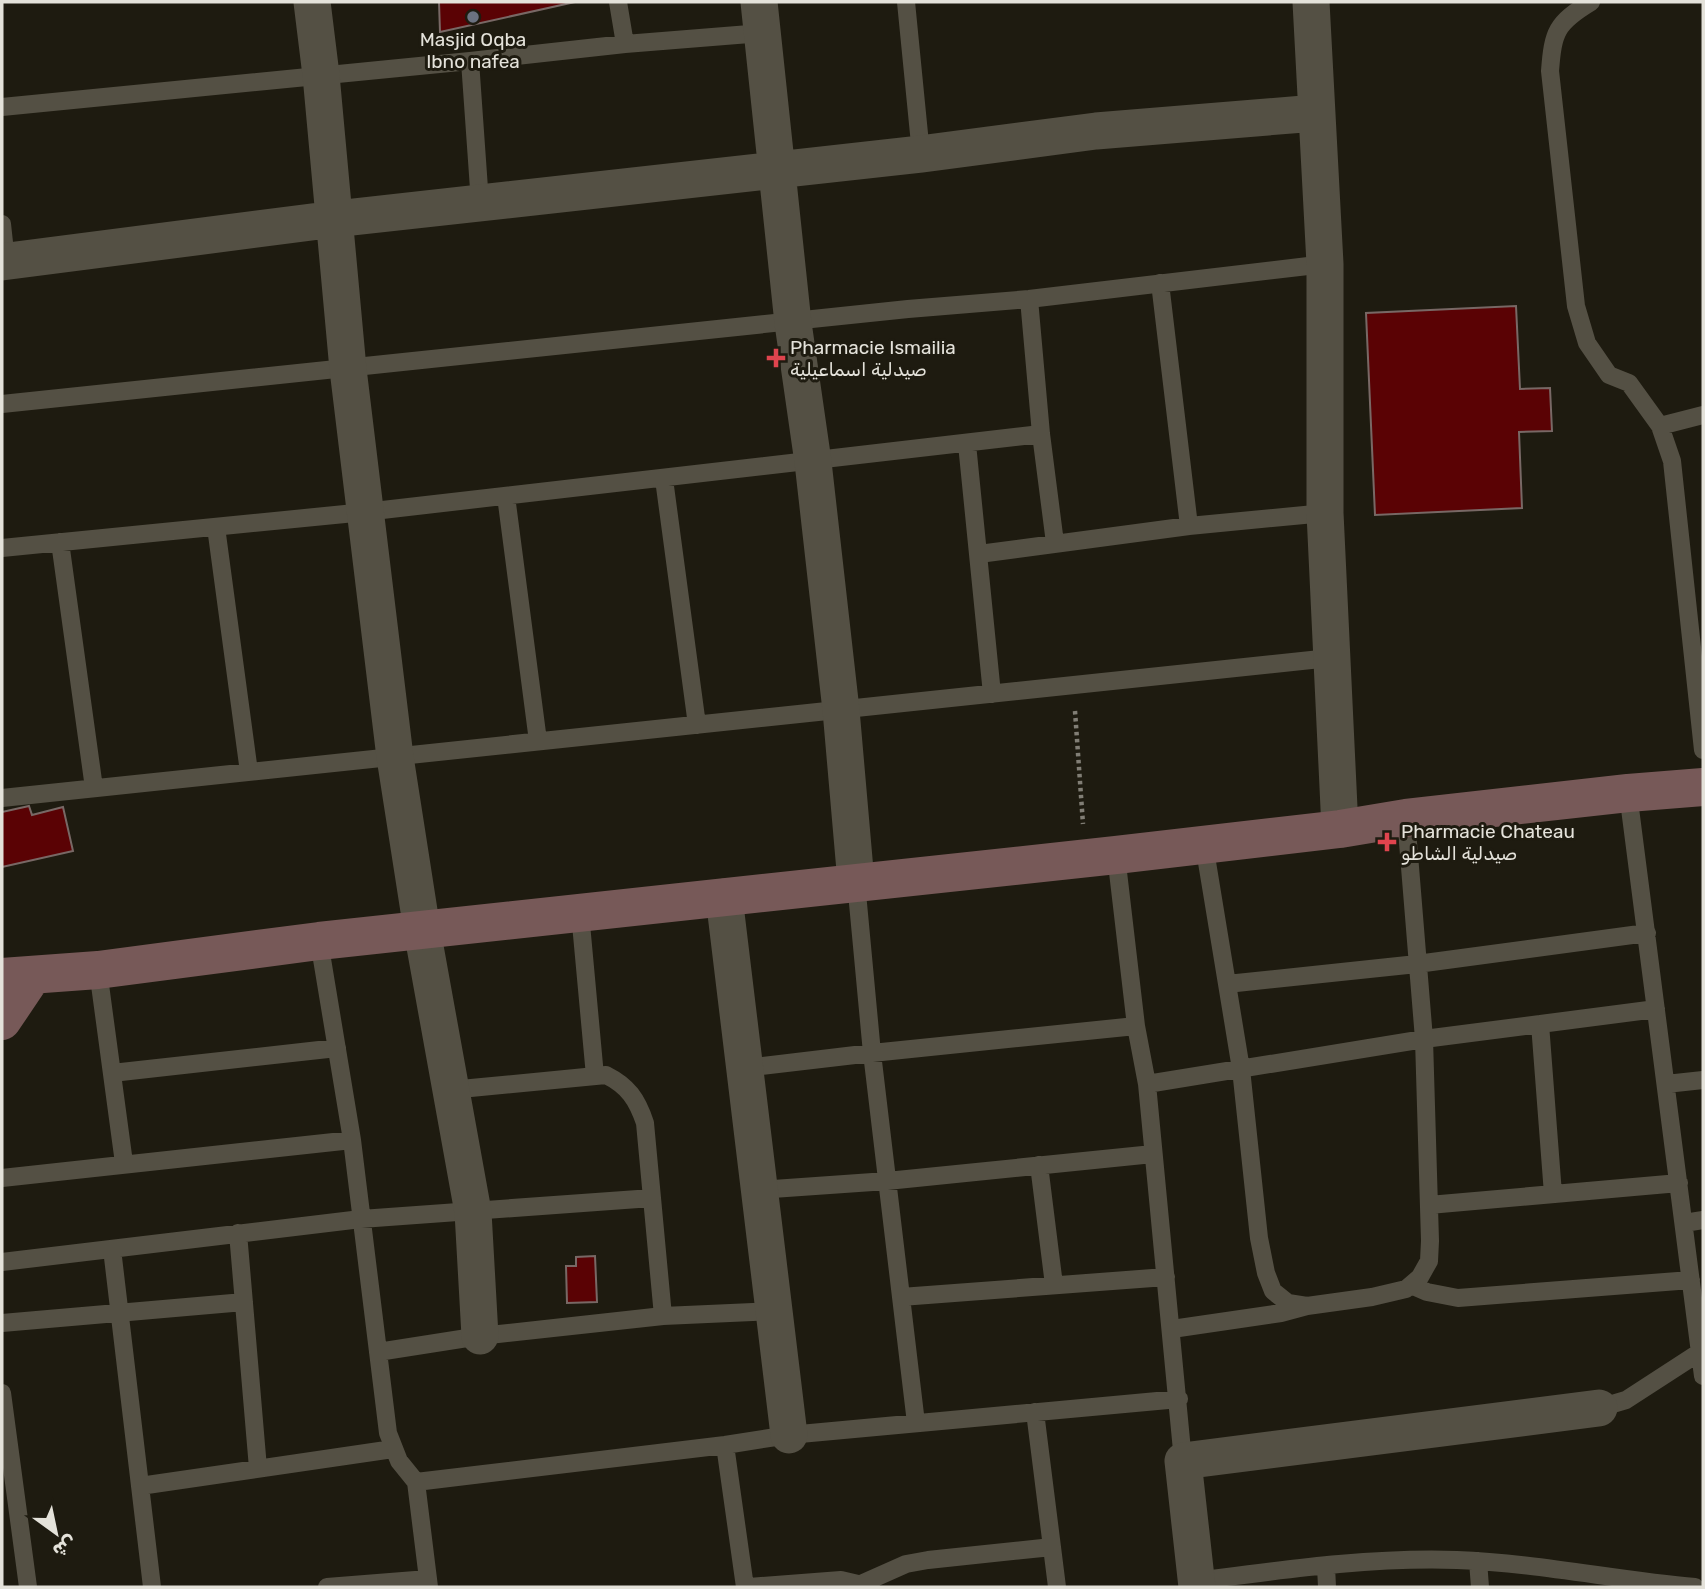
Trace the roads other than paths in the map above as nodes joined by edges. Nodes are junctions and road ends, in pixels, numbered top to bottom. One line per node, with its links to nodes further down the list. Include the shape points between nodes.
1 (312, 2): 9 (street)
2 (618, 2): 7 (lane)
3 (906, 2): 12 (lane)
4 (1311, 2): 11 (street)
5 (1591, 2): 25 (lane, via 1565,20 1553,38 1550,71 1576,306 1587,343 1609,374 1629,383)
6 (760, 17): 7 (lane); 13 (street)
7 (625, 44): 8 (lane)
8 (470, 61): 9 (lane); 14 (lane)
9 (321, 75): 10 (lane); 15 (street)
10 (2, 107)
11 (1316, 113): 12 (street, via 1096,131); 18 (street)
12 (921, 154): 13 (street)
13 (776, 169): 14 (street); 21 (street)
14 (480, 203): 15 (street)
15 (335, 219): 17 (street); 22 (street)
16 (2, 224): 17 (lane)
17 (4, 262)
18 (1325, 264): 19 (lane); 32 (street)
19 (1160, 283): 20 (lane); 33 (lane)
20 (1029, 299): 21 (lane); 26 (lane)
21 (793, 323): 22 (lane); 28 (street)
22 (348, 369): 23 (lane); 31 (street)
23 (2, 404)
24 (1703, 415): 25 (lane)
25 (1660, 426): 44 (lane, via 1672,461)
26 (1041, 435): 27 (lane); 36 (lane)
27 (967, 444): 28 (lane); 38 (lane)
28 (813, 462): 29 (lane); 41 (street)
29 (664, 479): 30 (lane); 42 (lane)
30 (506, 496): 31 (lane); 43 (lane)
31 (365, 512): 34 (lane); 45 (street)
32 (1325, 513): 33 (lane); 39 (street)
33 (1189, 526): 36 (lane)
34 (216, 527): 35 (lane); 46 (lane)
35 (60, 542): 37 (lane); 48 (lane)
36 (1055, 543): 38 (lane)
37 (2, 548)
38 (979, 554): 40 (lane)
39 (1330, 658): 40 (lane); 52 (street)
40 (992, 694): 41 (lane)
41 (841, 710): 42 (lane); 55 (street)
42 (697, 724): 43 (lane)
43 (538, 741): 45 (lane)
44 (1703, 750)
45 (395, 757): 46 (lane); 58 (street)
46 (249, 772): 48 (lane)
47 (1703, 787): 49 (street)
48 (94, 788): 50 (lane)
49 (1628, 793): 51 (street); 59 (lane)
50 (2, 798)
51 (1406, 818): 52 (street); 61 (lane)
52 (1340, 829): 53 (street)
53 (1204, 844): 54 (street); 64 (lane)
54 (1101, 857): 55 (street); 68 (lane)
55 (856, 882): 56 (street); 71 (lane)
56 (724, 897): 57 (street); 72 (street)
57 (579, 913): 58 (street); 75 (lane)
58 (422, 930): 60 (street); 79 (street)
59 (1647, 933): 61 (lane); 65 (lane)
60 (319, 941): 62 (street); 70 (lane)
61 (1418, 964): 64 (lane); 69 (lane)
62 (98, 970): 63 (street); 74 (lane)
63 (17, 976): 66 (street)
64 (1227, 985): 73 (lane)
65 (1656, 1009): 67 (lane); 78 (lane)
66 (2, 1021)
67 (1540, 1024): 69 (lane); 88 (lane)
68 (1136, 1027): 71 (lane); 77 (lane)
69 (1423, 1039): 73 (lane); 90 (lane)
70 (337, 1048): 74 (lane); 80 (lane)
71 (872, 1053): 72 (lane); 85 (lane)
72 (745, 1068): 87 (street)
73 (1241, 1069): 77 (lane); 104 (lane, via 1266,1273 1273,1290 1288,1303)
74 (112, 1073): 82 (lane)
75 (595, 1076): 79 (lane); 89 (lane, via 618,1081 637,1101 645,1123)
76 (1703, 1080): 78 (lane)
77 (1147, 1084): 81 (lane)
78 (1666, 1084): 86 (lane)
79 (450, 1090): 91 (street)
80 (352, 1140): 82 (lane); 92 (lane)
81 (1153, 1154): 83 (lane); 98 (lane)
82 (124, 1163): 84 (lane)
83 (1039, 1166): 85 (lane); 100 (lane)
84 (2, 1178)
85 (887, 1181): 87 (lane); 102 (lane)
86 (1679, 1183): 88 (lane); 94 (lane)
87 (759, 1190): 105 (street)
88 (1553, 1194): 90 (lane)
89 (652, 1198): 91 (lane); 107 (lane)
90 (1429, 1205): 101 (lane, via 1429,1261)
91 (473, 1212): 92 (lane); 110 (street)
92 (361, 1219): 95 (lane); 112 (lane)
93 (1703, 1220): 94 (lane)
94 (1685, 1223): 99 (lane)
95 (237, 1233): 96 (lane); 103 (lane)
96 (112, 1249): 97 (lane); 106 (lane)
97 (2, 1262)
98 (1166, 1277): 100 (lane); 109 (lane)
99 (1691, 1280): 101 (lane, via 1458,1298); 111 (lane)
100 (1054, 1285): 102 (lane)
101 (1411, 1285): 104 (lane, via 1372,1297)
102 (901, 1297): 118 (lane)
103 (244, 1303): 106 (lane); 123 (lane)
104 (1307, 1306): 109 (lane, via 1281,1314)
105 (773, 1311): 107 (lane); 119 (street)
106 (120, 1313): 108 (lane); 125 (lane)
107 (663, 1316): 110 (lane)
108 (2, 1324)
109 (1172, 1329): 115 (lane)
110 (480, 1336): 112 (lane)
111 (1702, 1350): 113 (lane); 116 (lane, via 1626,1400)
112 (378, 1352): 121 (lane)
113 (1703, 1376)
114 (2, 1393): 132 (lane)
115 (1179, 1399): 117 (lane); 122 (lane)
116 (1599, 1408): 122 (street)
117 (1035, 1412): 118 (lane); 126 (lane)
118 (916, 1423): 119 (lane)
119 (789, 1435): 120 (lane)
120 (725, 1445): 124 (lane); 135 (lane)
121 (393, 1449): 123 (lane); 124 (lane)
122 (1183, 1461): 130 (street)
123 (258, 1468): 125 (lane)
124 (416, 1482): 129 (lane)
125 (140, 1486): 133 (lane)
126 (1052, 1547): 131 (lane, via 906,1564); 136 (lane)
127 (1478, 1561): 128 (lane, via 1403,1559); 138 (lane); 139 (lane)
128 (1326, 1566): 130 (lane); 137 (lane)
129 (428, 1583): 134 (lane)
130 (1197, 1584)
131 (866, 1586): 135 (lane, via 841,1580)
132 (28, 1587)
133 (152, 1587)
134 (327, 1587)
135 (747, 1587)
136 (1057, 1587)
137 (1327, 1587)
138 (1480, 1587)
139 (1695, 1587)

